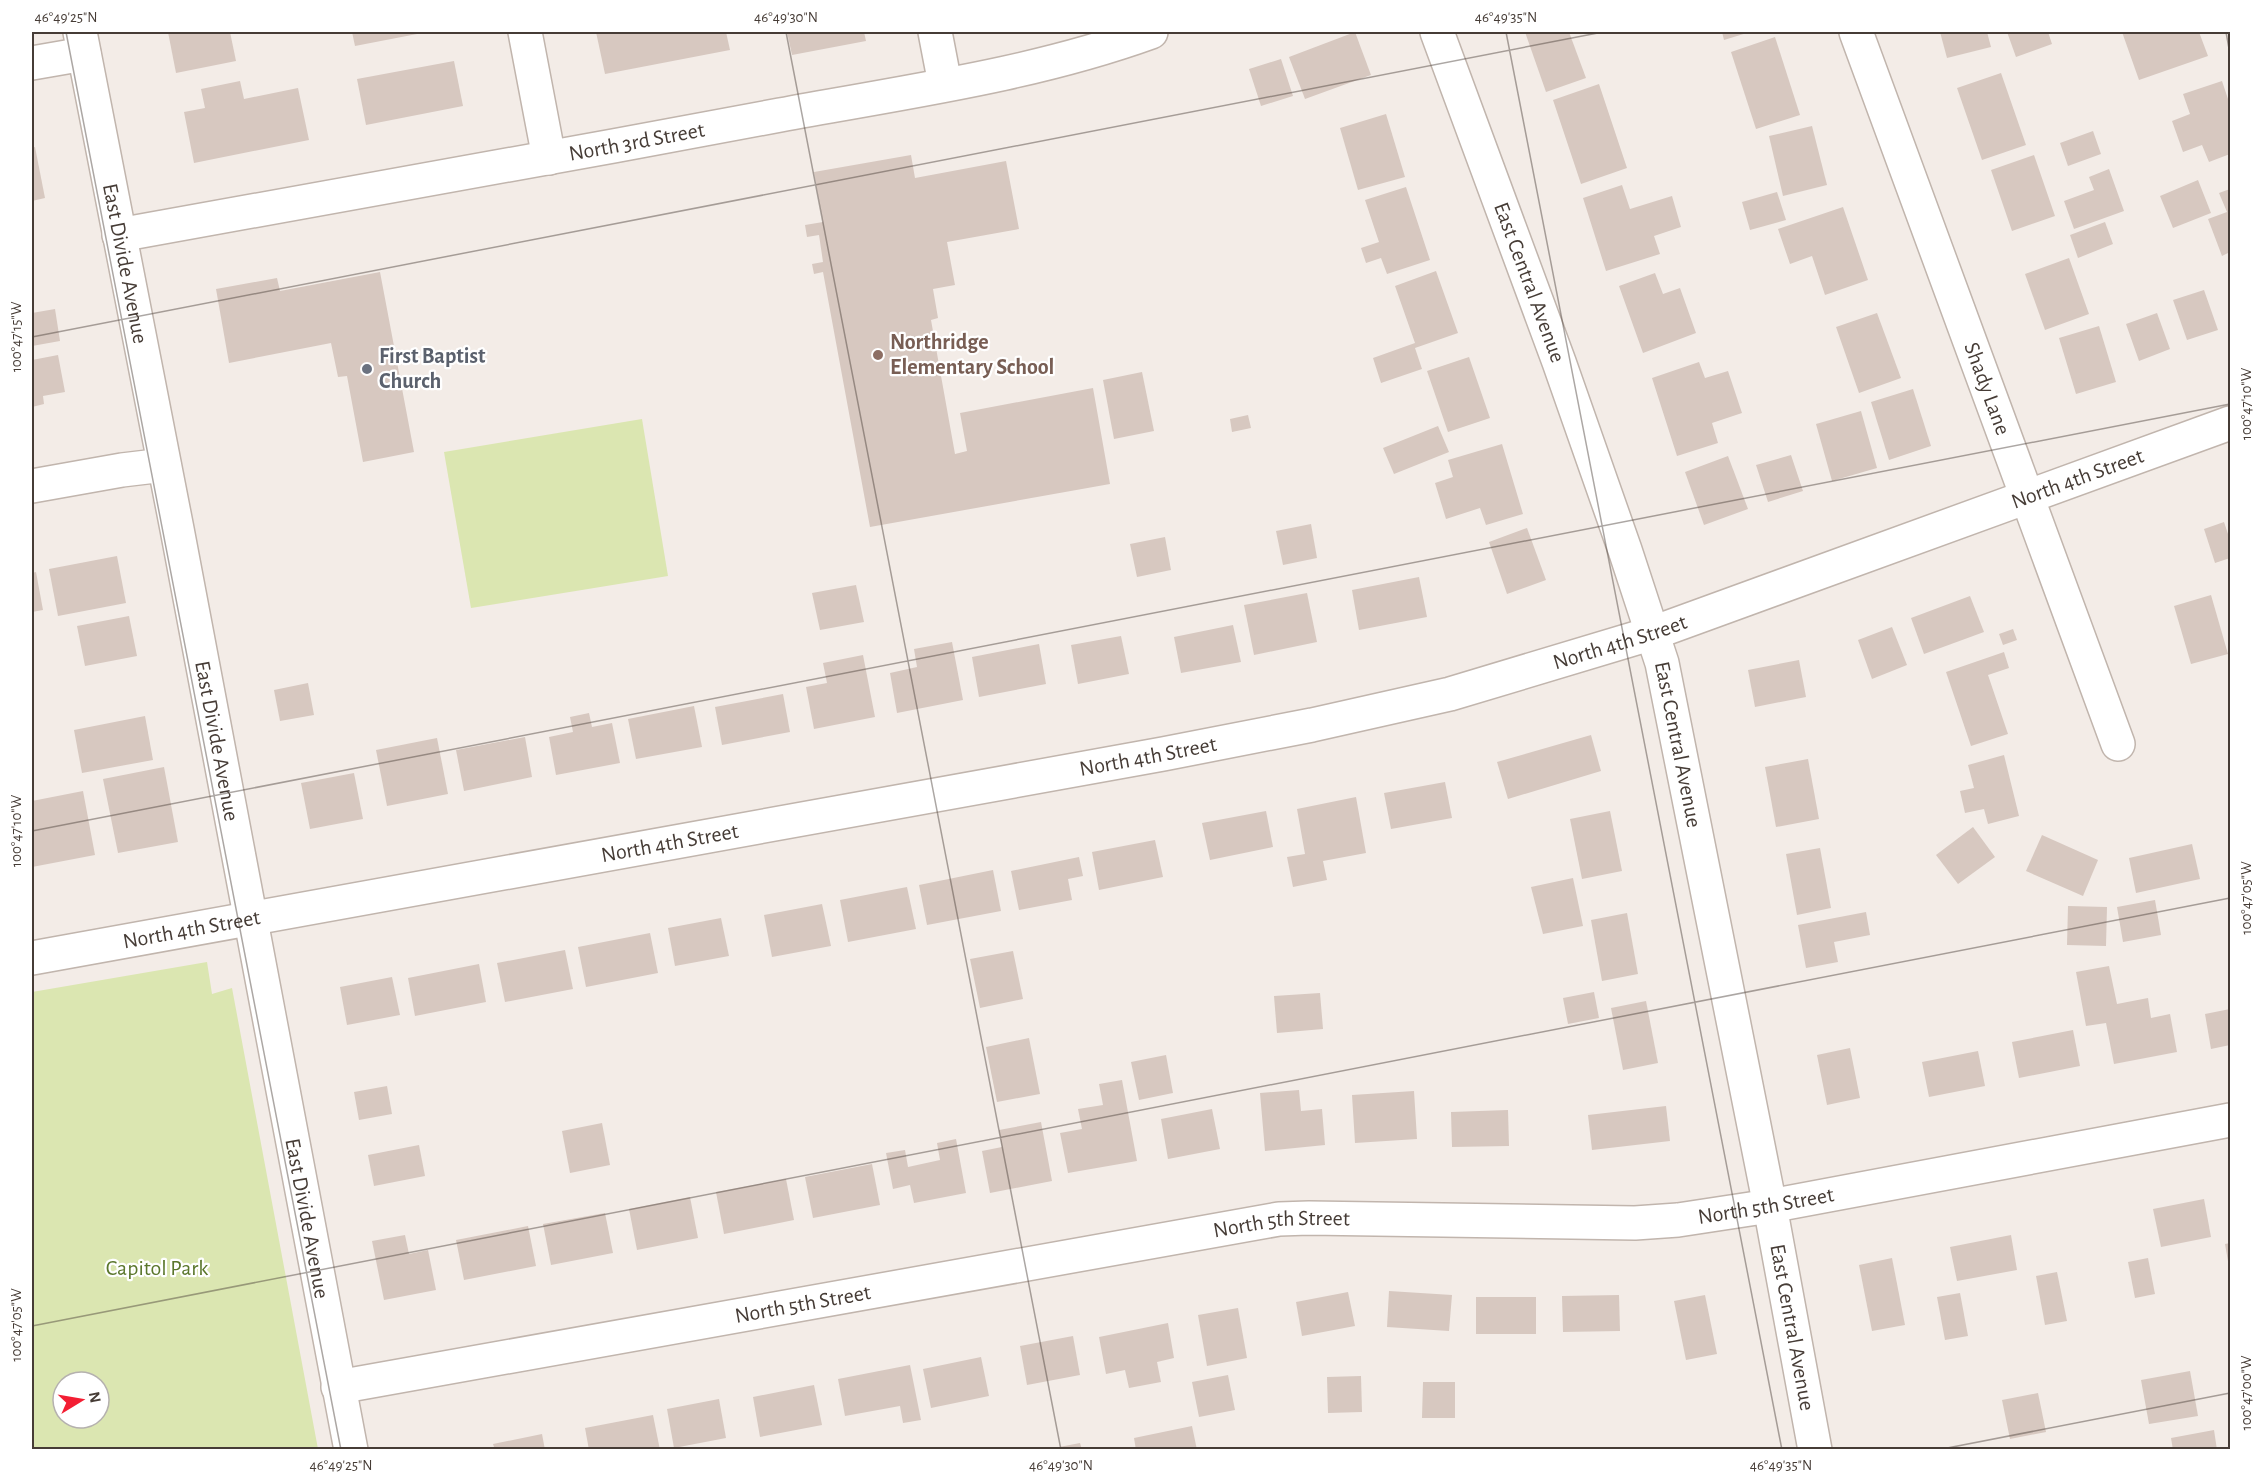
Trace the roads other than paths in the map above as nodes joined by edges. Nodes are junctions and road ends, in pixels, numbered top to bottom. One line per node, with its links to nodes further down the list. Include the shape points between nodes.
1 (525, 32): 9 (street)
2 (935, 32): 8 (street)
3 (1151, 32): 8 (street, North 3rd Street, via 1095,52)
4 (1437, 32): 15 (street, East Central Avenue, via 1559,362)
5 (1856, 32): 14 (street, Shady Lane)
6 (82, 43): 7 (street); 10 (street, East Divide Avenue)
7 (32, 63)
8 (945, 84): 9 (street, North 3rd Street)
9 (549, 158): 10 (street, North 3rd Street)
10 (119, 235): 12 (street, East Divide Avenue)
11 (2230, 423): 14 (street, North 4th Street)
12 (164, 465): 13 (street); 17 (street, East Divide Avenue)
13 (32, 486)
14 (2027, 497): 15 (street, North 4th Street); 16 (street, Shady Lane)
15 (1653, 633): 17 (street, North 4th Street, via 1450,694 1312,725); 20 (street, East Central Avenue, via 1669,693)
16 (2118, 744)
17 (250, 919): 18 (street, North 4th Street); 21 (street, East Divide Avenue)
18 (32, 958)
19 (2230, 1120): 20 (street, North 5th Street)
20 (1770, 1206): 21 (street, North 5th Street, via 1635,1223 1279,1219); 23 (street, East Central Avenue)
21 (338, 1387): 22 (street, East Divide Avenue)
22 (351, 1449)
23 (1815, 1449)

